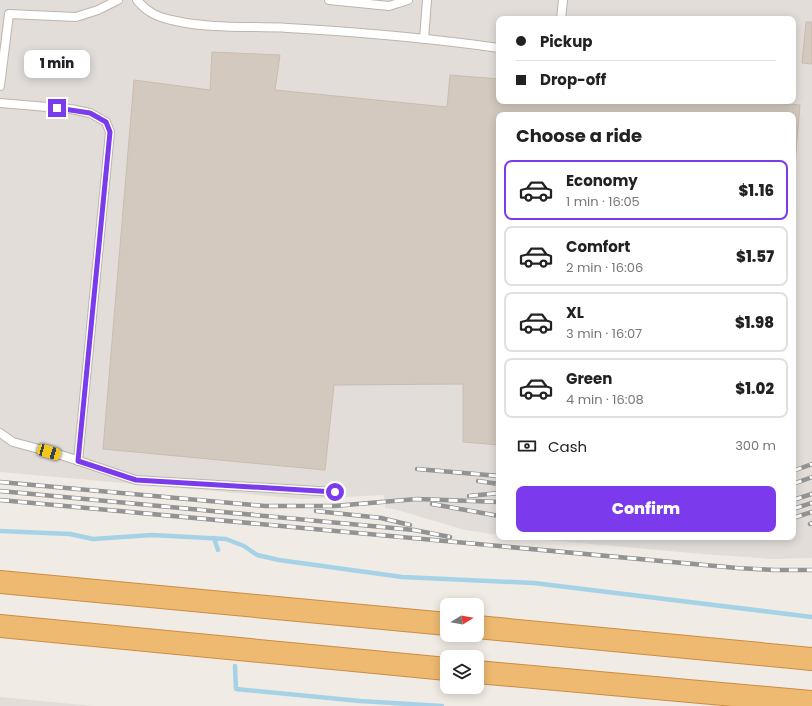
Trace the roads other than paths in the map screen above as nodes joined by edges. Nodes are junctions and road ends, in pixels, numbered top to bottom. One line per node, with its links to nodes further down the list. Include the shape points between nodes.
1 (118, 0): 8 (lane, via 76,17 50,18)
2 (137, 0): 10 (lane, via 154,15 192,24 288,28)
3 (329, 0): 4 (lane, via 389,6)
4 (408, 0)
5 (427, 0): 10 (lane)
6 (563, 0): 9 (lane)
7 (0, 13): 8 (lane)
8 (9, 14): 12 (lane)
9 (561, 16)
10 (424, 39): 11 (lane)
11 (496, 48)
12 (0, 86)
13 (0, 103): 15 (lane, via 90,113 106,122 110,132)
14 (0, 433): 15 (lane, via 13,442)
15 (78, 461): 16 (lane, via 136,480)
16 (335, 492)
17 (0, 582): 18 (highway)
18 (440, 623)
19 (0, 626): 22 (highway)
20 (484, 628): 21 (highway)
21 (812, 658)
22 (440, 668)
23 (484, 673): 24 (highway)
24 (812, 702)

